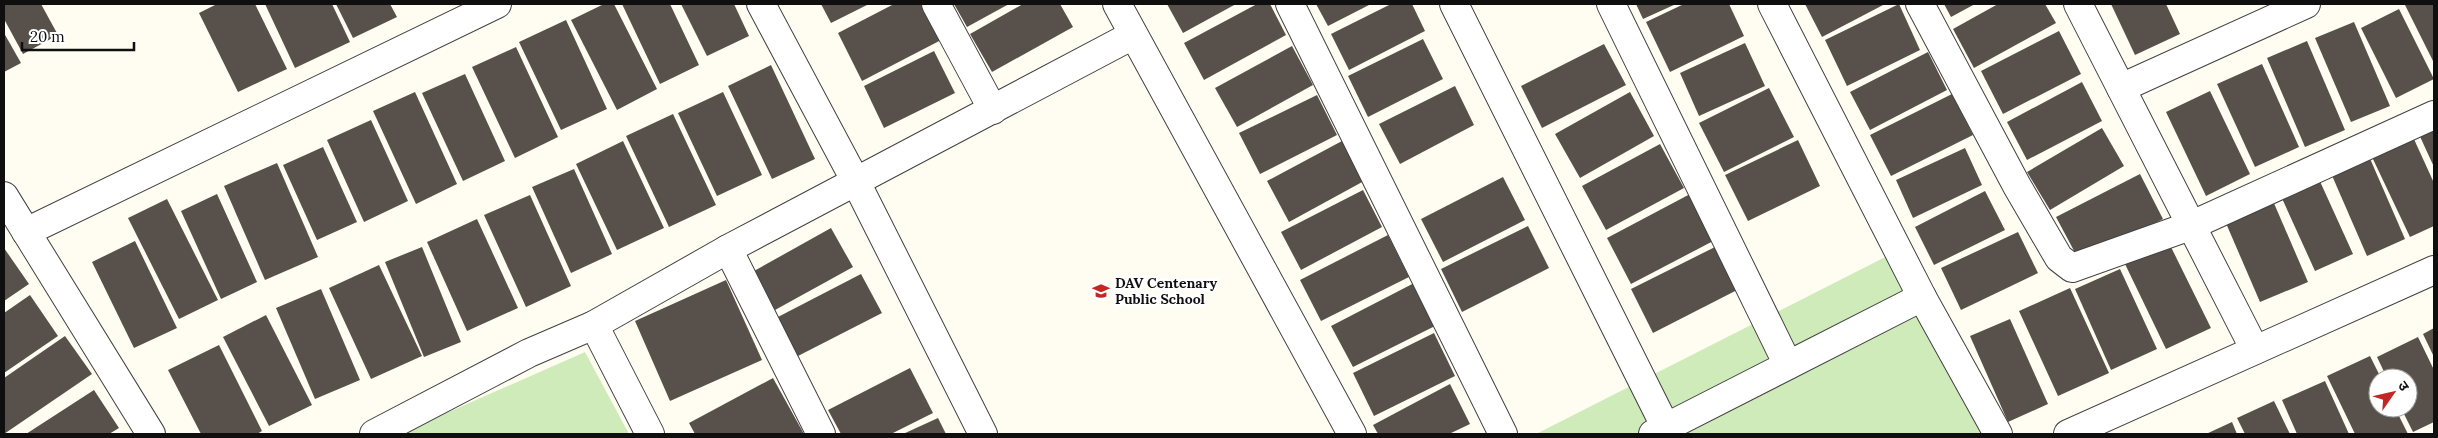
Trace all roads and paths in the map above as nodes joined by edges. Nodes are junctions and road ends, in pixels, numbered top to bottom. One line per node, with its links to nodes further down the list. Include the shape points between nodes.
1 (497, 4): 19 (street)
2 (761, 4): 16 (street)
3 (936, 4): 14 (street)
4 (1117, 4): 12 (street)
5 (1290, 4): 33 (street)
6 (1454, 4): 26 (street)
7 (1611, 4): 25 (street)
8 (1772, 4): 22 (street)
9 (1920, 4): 18 (street, via 2059,258 2072,268)
10 (2078, 4): 13 (street)
11 (2306, 4): 13 (street)
12 (1134, 35): 14 (street); 32 (street)
13 (2121, 88): 18 (street)
14 (993, 110): 16 (street)
15 (2434, 115): 18 (street)
16 (856, 182): 20 (street); 31 (street)
17 (4, 196): 19 (street)
18 (2190, 226): 24 (street)
19 (26, 232): 27 (street)
20 (728, 249): 23 (street); 30 (street)
21 (2434, 270): 24 (street)
22 (1922, 297): 25 (street); 34 (street)
23 (594, 325): 28 (street, via 529,353); 29 (street)
24 (2255, 350): 35 (street)
25 (1788, 365): 26 (street)
26 (1659, 431)
27 (151, 434)
28 (374, 434)
29 (650, 434)
30 (820, 434)
31 (983, 434)
32 (1352, 434)
33 (1503, 434)
34 (1998, 434)
35 (2068, 434)

